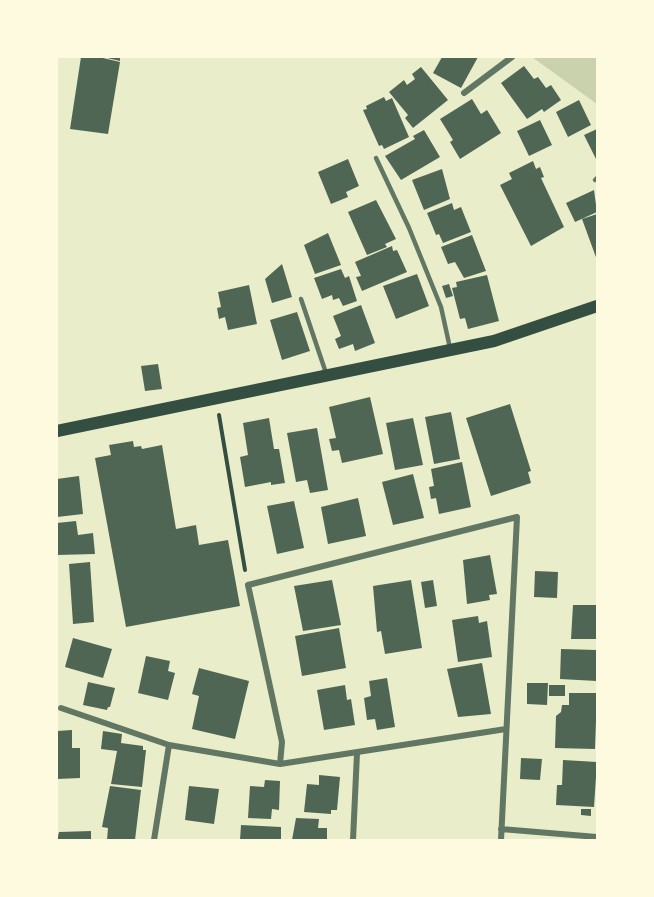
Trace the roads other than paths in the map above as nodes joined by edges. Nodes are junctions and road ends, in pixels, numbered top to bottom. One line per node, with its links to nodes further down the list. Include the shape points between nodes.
1 (512, 57): 2 (street)
2 (464, 93)
3 (376, 158): 6 (lane, via 441,307)
4 (301, 299): 7 (lane)
5 (597, 306): 6 (main road, via 494,341)
6 (451, 350): 7 (main road)
7 (327, 376): 8 (main road)
8 (57, 431)
9 (61, 708): 11 (street)
10 (506, 729): 12 (street); 13 (street, via 517,517 248,585 282,742); 14 (street)
11 (169, 745): 13 (street); 16 (street)
12 (357, 753): 13 (street); 17 (street)
13 (280, 764)
14 (501, 829): 15 (street); 18 (street)
15 (597, 837)
16 (154, 840)
17 (353, 840)
18 (501, 840)

